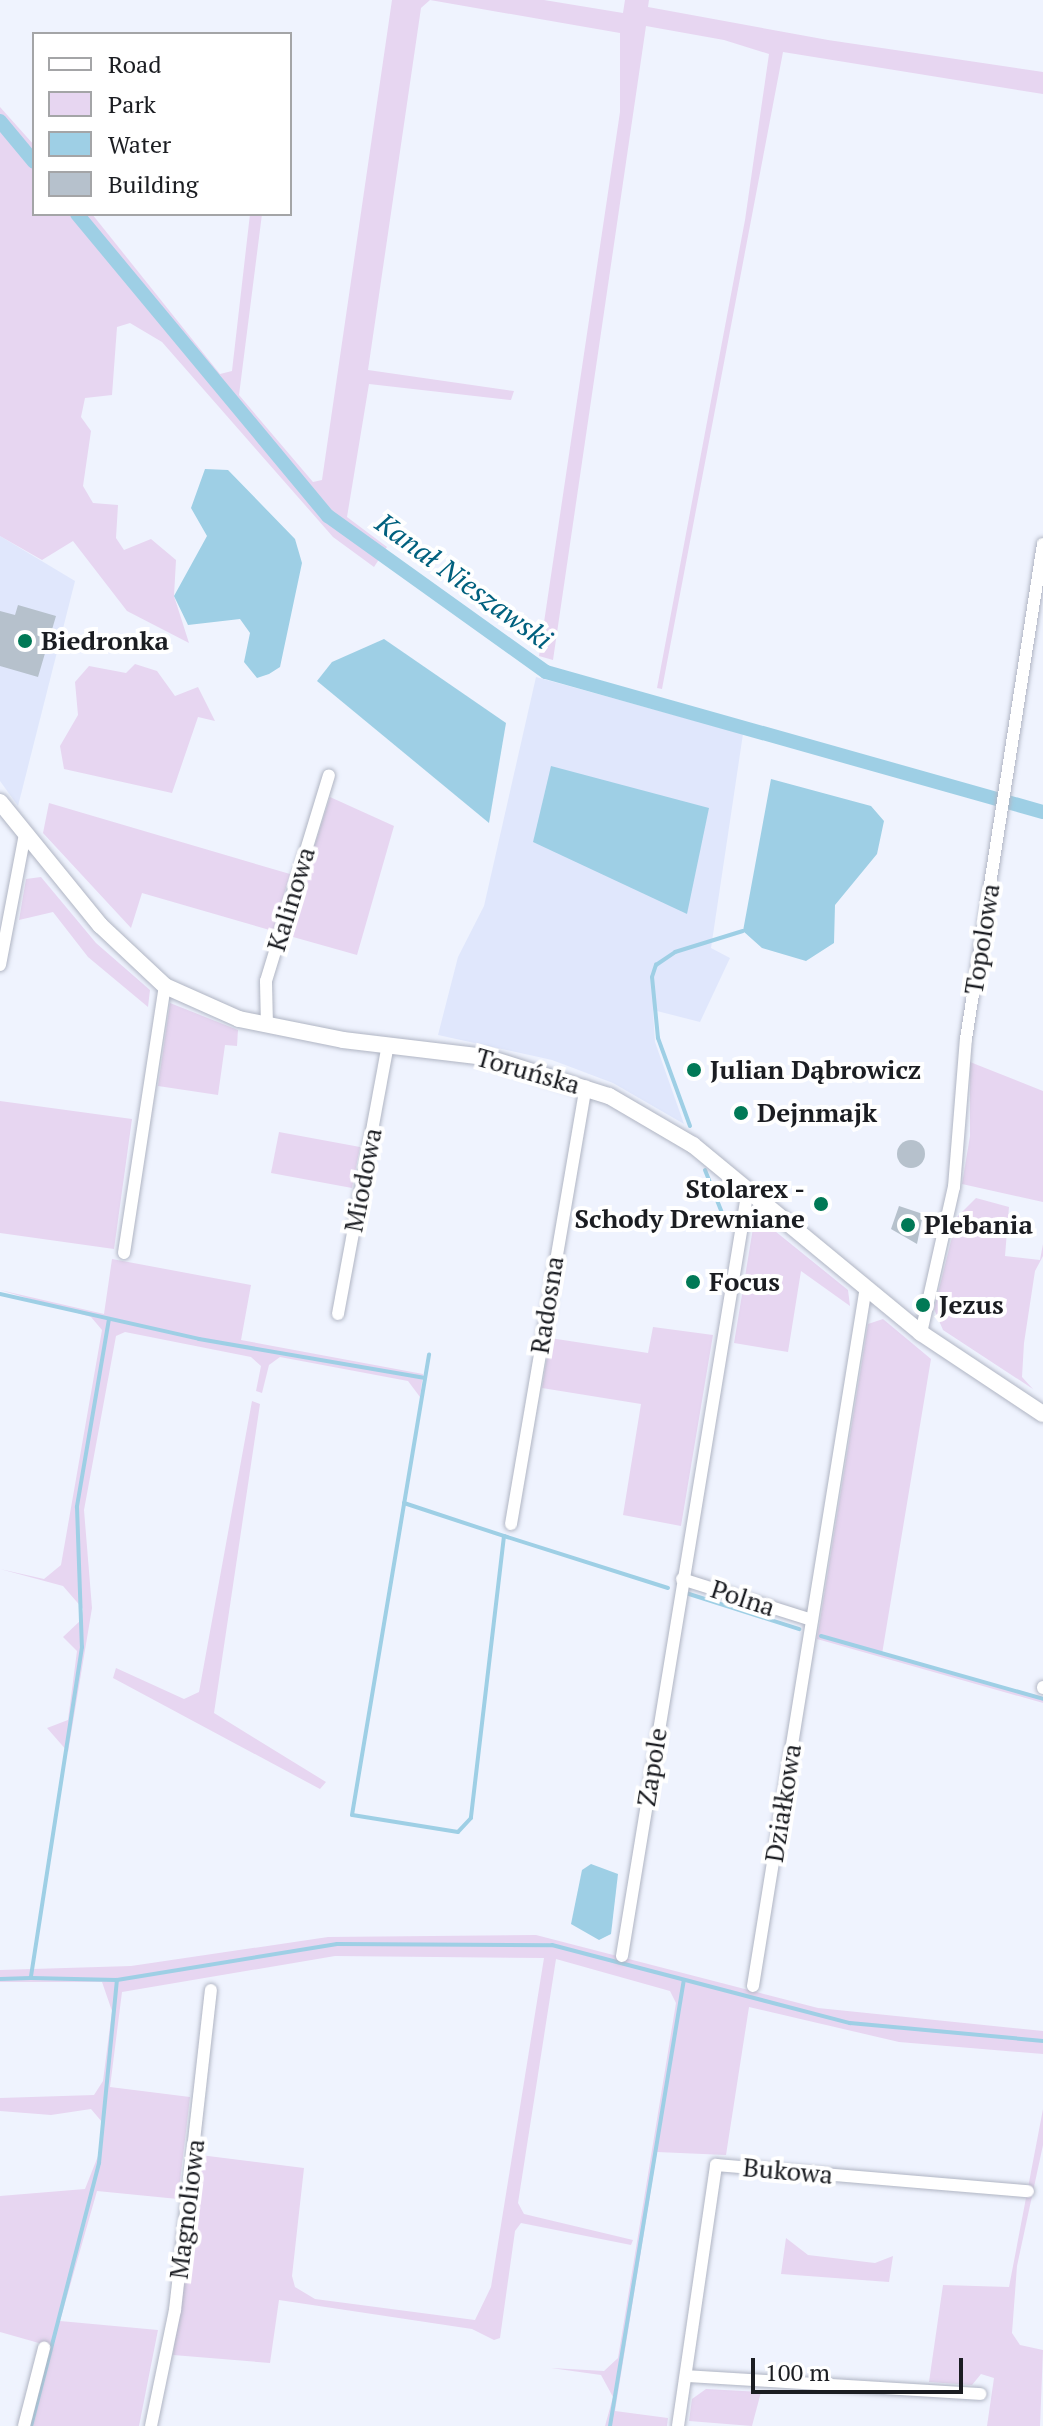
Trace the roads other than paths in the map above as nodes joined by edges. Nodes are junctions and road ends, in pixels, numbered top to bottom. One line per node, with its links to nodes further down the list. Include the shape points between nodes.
1 (1043, 544): 14 (street, Topolowa, via 966,1039 954,1187)
2 (329, 775): 7 (street, Kalinowa, via 266,981)
3 (0, 802): 4 (main road, Toruńska)
4 (25, 834): 5 (street); 6 (main road, Toruńska, via 100,925)
5 (0, 965)
6 (165, 986): 7 (main road, Toruńska, via 224,1015); 11 (street)
7 (267, 1026): 8 (main road, Toruńska)
8 (388, 1045): 9 (main road, Toruńska, via 485,1057); 13 (street, Miodowa)
9 (586, 1086): 10 (main road, Toruńska, via 676,1134); 16 (street, Radosna)
10 (748, 1189): 12 (main road, Toruńska); 17 (street, Polna)
11 (124, 1253)
12 (866, 1287): 14 (main road, Toruńska); 18 (street, Polna)
13 (338, 1314)
14 (921, 1333): 15 (main road, Toruńska)
15 (1043, 1414)
16 (511, 1524)
17 (682, 1579): 18 (street, Polna); 19 (street, Zapole)
18 (812, 1620): 20 (street, Działkowa)
19 (622, 1956)
20 (753, 1986)
21 (211, 1990): 27 (street, Magnoliowa, via 175,2310)
22 (1028, 2191): 24 (street, Bukowa, via 716,2165)
23 (44, 2348): 26 (street)
24 (686, 2376): 25 (street); 28 (street, Bukowa)
25 (980, 2394)
26 (24, 2426)
27 (151, 2426)
28 (678, 2426)

